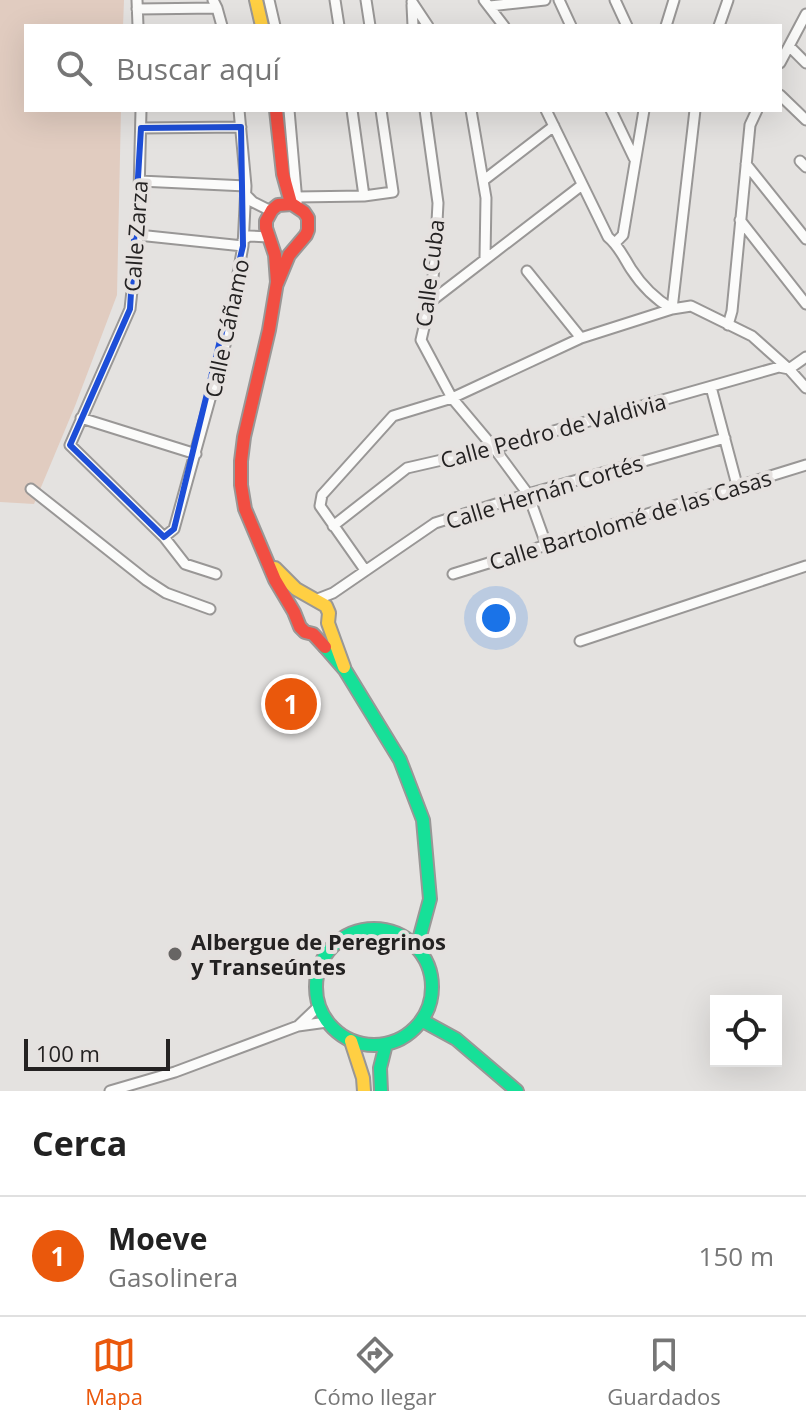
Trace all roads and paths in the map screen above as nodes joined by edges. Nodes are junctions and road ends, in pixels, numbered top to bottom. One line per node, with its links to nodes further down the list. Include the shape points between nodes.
1 (256, 0): 17 (main road)
2 (269, 0): 18 (street)
3 (335, 0): 19 (street)
4 (366, 0): 20 (street)
5 (545, 0): 11 (street)
6 (559, 0): 24 (street)
7 (615, 0): 25 (street)
8 (674, 0): 26 (street)
9 (728, 0): 27 (street)
10 (412, 1): 21 (street); 22 (street)
11 (488, 2): 23 (street)
12 (137, 4): 13 (street); 15 (street)
13 (215, 4): 16 (street)
14 (806, 14): 28 (street)
15 (138, 24)
16 (221, 24)
17 (262, 24)
18 (275, 24)
19 (339, 24)
20 (370, 24)
21 (413, 24)
22 (427, 24)
23 (503, 24)
24 (570, 24)
25 (626, 24)
26 (667, 24)
27 (720, 24)
28 (789, 46): 29 (street); 30 (street)
29 (782, 59)
30 (806, 63)
31 (782, 97): 45 (street)
32 (141, 112): 48 (street, Calle Zarza)
33 (239, 112): 47 (street, Calle Cáñamo)
34 (276, 112): 51 (main road)
35 (289, 112): 57 (street)
36 (352, 112): 56 (street)
37 (381, 112): 56 (street, via 393,192)
38 (425, 112): 69 (street, Calle Cuba, via 438,203)
39 (471, 112): 52 (street)
40 (547, 112): 46 (street)
41 (612, 112): 49 (street)
42 (644, 112): 49 (street)
43 (695, 112): 71 (street)
44 (756, 112): 50 (street)
45 (806, 120)
46 (554, 126): 52 (street); 54 (street)
47 (241, 127): 48 (street); 55 (street, Calle Cáñamo)
48 (141, 128): 53 (street, Calle Zarza)
49 (634, 159): 64 (street, via 623,235)
50 (746, 164): 59 (street); 62 (street)
51 (283, 174): 57 (main road); 58 (main road)
52 (484, 180): 66 (street)
53 (140, 181): 55 (street); 60 (street, Calle Zarza)
54 (582, 185): 64 (street); 66 (street)
55 (246, 191): 58 (street, via 261,208); 63 (street, Calle Cáñamo)
56 (364, 196): 57 (street)
57 (295, 202): 58 (main road); 65 (main road, via 309,223 306,236)
58 (274, 208): 61 (main road, via 265,223)
59 (740, 220): 70 (street); 72 (street)
60 (138, 235): 63 (street); 79 (street, Calle Zarza, via 130,309)
61 (271, 239): 63 (street, via 249,236); 65 (main road, via 280,246); 68 (main road)
62 (806, 239)
63 (243, 243): 82 (street, Calle Cáñamo, via 225,345)
64 (615, 243): 71 (street, via 655,299)
65 (296, 245): 68 (main road)
66 (485, 258): 69 (street)
67 (527, 271): 73 (street)
68 (277, 284): 89 (main road, via 241,452 242,498)
69 (430, 302): 78 (street, Calle Cuba, via 421,340)
70 (806, 304)
71 (672, 309): 72 (street, via 691,306); 73 (street)
72 (728, 325): 75 (street, via 752,336)
73 (581, 338): 78 (street)
74 (806, 357): 75 (street)
75 (789, 369): 76 (street, Calle Pedro de Valdivia, via 779,367); 77 (street)
76 (711, 387): 80 (street); 81 (street, Calle Pedro de Valdivia)
77 (806, 388)
78 (452, 398): 81 (street, Calle Cuba); 87 (street, via 393,416 322,495 320,506)
79 (81, 418): 82 (street); 88 (street, Calle Zarza, via 70,445)
80 (725, 438): 84 (street); 86 (street, Calle Hernán Cortés)
81 (494, 448): 86 (street, Calle Cuba); 87 (street, Calle Pedro de Valdivia, via 407,468)
82 (196, 454): 88 (street, Calle Cáñamo, via 174,529)
83 (806, 465): 84 (street, Calle Bartolomé de las Casas)
84 (737, 485): 90 (street, Calle Bartolomé de las Casas)
85 (31, 489): 97 (street, via 146,580)
86 (528, 494): 90 (street, Calle Cuba); 92 (street, Calle Hernán Cortés, via 435,523)
87 (333, 526): 92 (street)
88 (164, 537): 93 (street, via 185,564)
89 (257, 542): 96 (main road, via 284,580); 99 (main road)
90 (546, 544): 94 (street, Calle Bartolomé de las Casas)
91 (806, 566): 102 (street)
92 (365, 570): 95 (street, Calle Hernán Cortés)
93 (216, 574)
94 (453, 574)
95 (333, 593): 96 (street, Calle Hernán Cortés); 98 (street)
96 (314, 600): 98 (main road); 99 (main road, via 301,604)
97 (210, 609)
98 (328, 609): 100 (main road)
99 (296, 615): 101 (main road, via 302,631)
100 (328, 623): 101 (main road); 103 (main road)
101 (313, 634): 103 (main road)
102 (580, 641)
103 (345, 670): 104 (main road, via 400,760 423,820 430,899)
104 (426, 911): 105 (main road); 106 (main road)
105 (402, 935): 106 (main road); 107 (main road, via 381,928 344,936 320,964 315,983)
106 (417, 947): 108 (main road, via 433,983)
107 (319, 1006): 109 (main road); 110 (street)
108 (423, 1021): 112 (main road); 116 (main road, via 456,1039)
109 (327, 1022): 110 (street); 111 (main road)
110 (298, 1026): 113 (street)
111 (351, 1041): 112 (main road); 114 (main road)
112 (386, 1044): 115 (main road)
113 (110, 1091)
114 (364, 1091)
115 (381, 1091)
116 (517, 1091)

